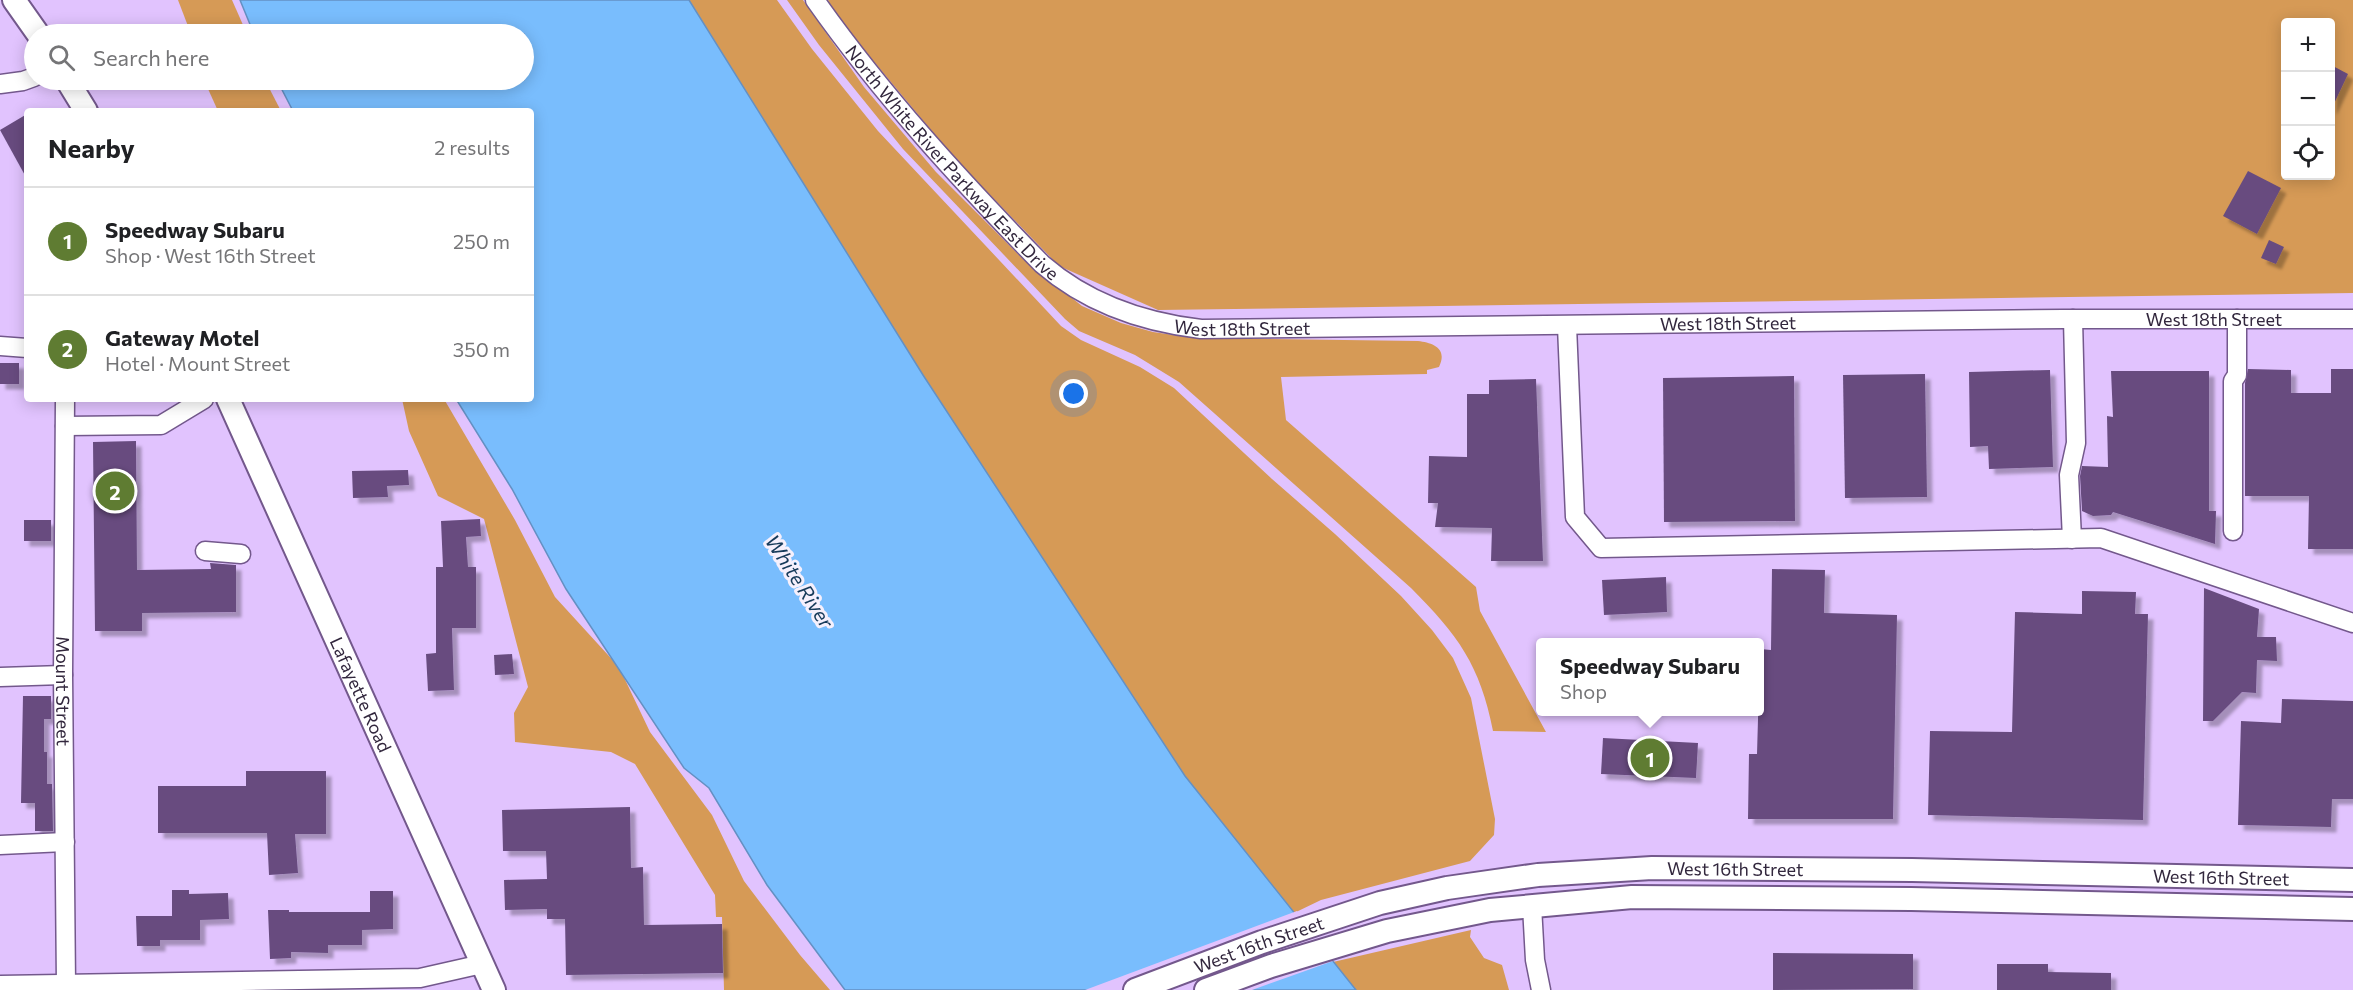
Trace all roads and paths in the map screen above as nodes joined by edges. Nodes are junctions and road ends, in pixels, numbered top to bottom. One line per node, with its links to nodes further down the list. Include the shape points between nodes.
1 (14, 0): 3 (main road)
2 (815, 0): 8 (street, North White River Parkway East Drive, via 891,101 1029,251 1062,280)
3 (31, 24)
4 (24, 80): 5 (street)
5 (0, 84)
6 (74, 90): 7 (main road)
7 (84, 108)
8 (1108, 305): 12 (street, West 18th Street, via 1148,321 1200,329)
9 (2073, 319): 10 (street, West 18th Street); 12 (street, West 18th Street); 18 (street, via 2076,443 2069,475)
10 (2237, 319): 11 (street, West 18th Street); 17 (street, via 2237,375 2233,381)
11 (2353, 319)
12 (1567, 326): 18 (street, via 1575,517 1601,548)
13 (65, 402): 16 (street, Mount Street)
14 (199, 402): 16 (street, via 161,425)
15 (229, 402): 29 (main road, Lafayette Road)
16 (65, 426): 22 (street, Mount Street)
17 (2234, 531)
18 (2072, 539): 21 (street, via 2101,538)
19 (205, 551): 20 (street)
20 (241, 554)
21 (2353, 623)
22 (63, 675): 23 (street); 24 (street, Mount Street)
23 (0, 677)
24 (65, 842): 25 (street); 31 (street, Mount Street)
25 (0, 844)
26 (2353, 880): 34 (main road, West 16th Street, via 1631,868 1507,879 1380,903)
27 (1532, 906): 28 (main road, West 16th Street, via 1632,897); 35 (main road, West 16th Street, via 1481,912 1387,932 1271,966); 36 (street)
28 (2353, 909)
29 (482, 964): 32 (street, via 432,977); 33 (main road, Lafayette Road)
30 (0, 985): 31 (street)
31 (66, 985): 32 (street)
32 (344, 985)
33 (494, 990)
34 (1135, 990)
35 (1206, 990)
36 (1541, 990)

